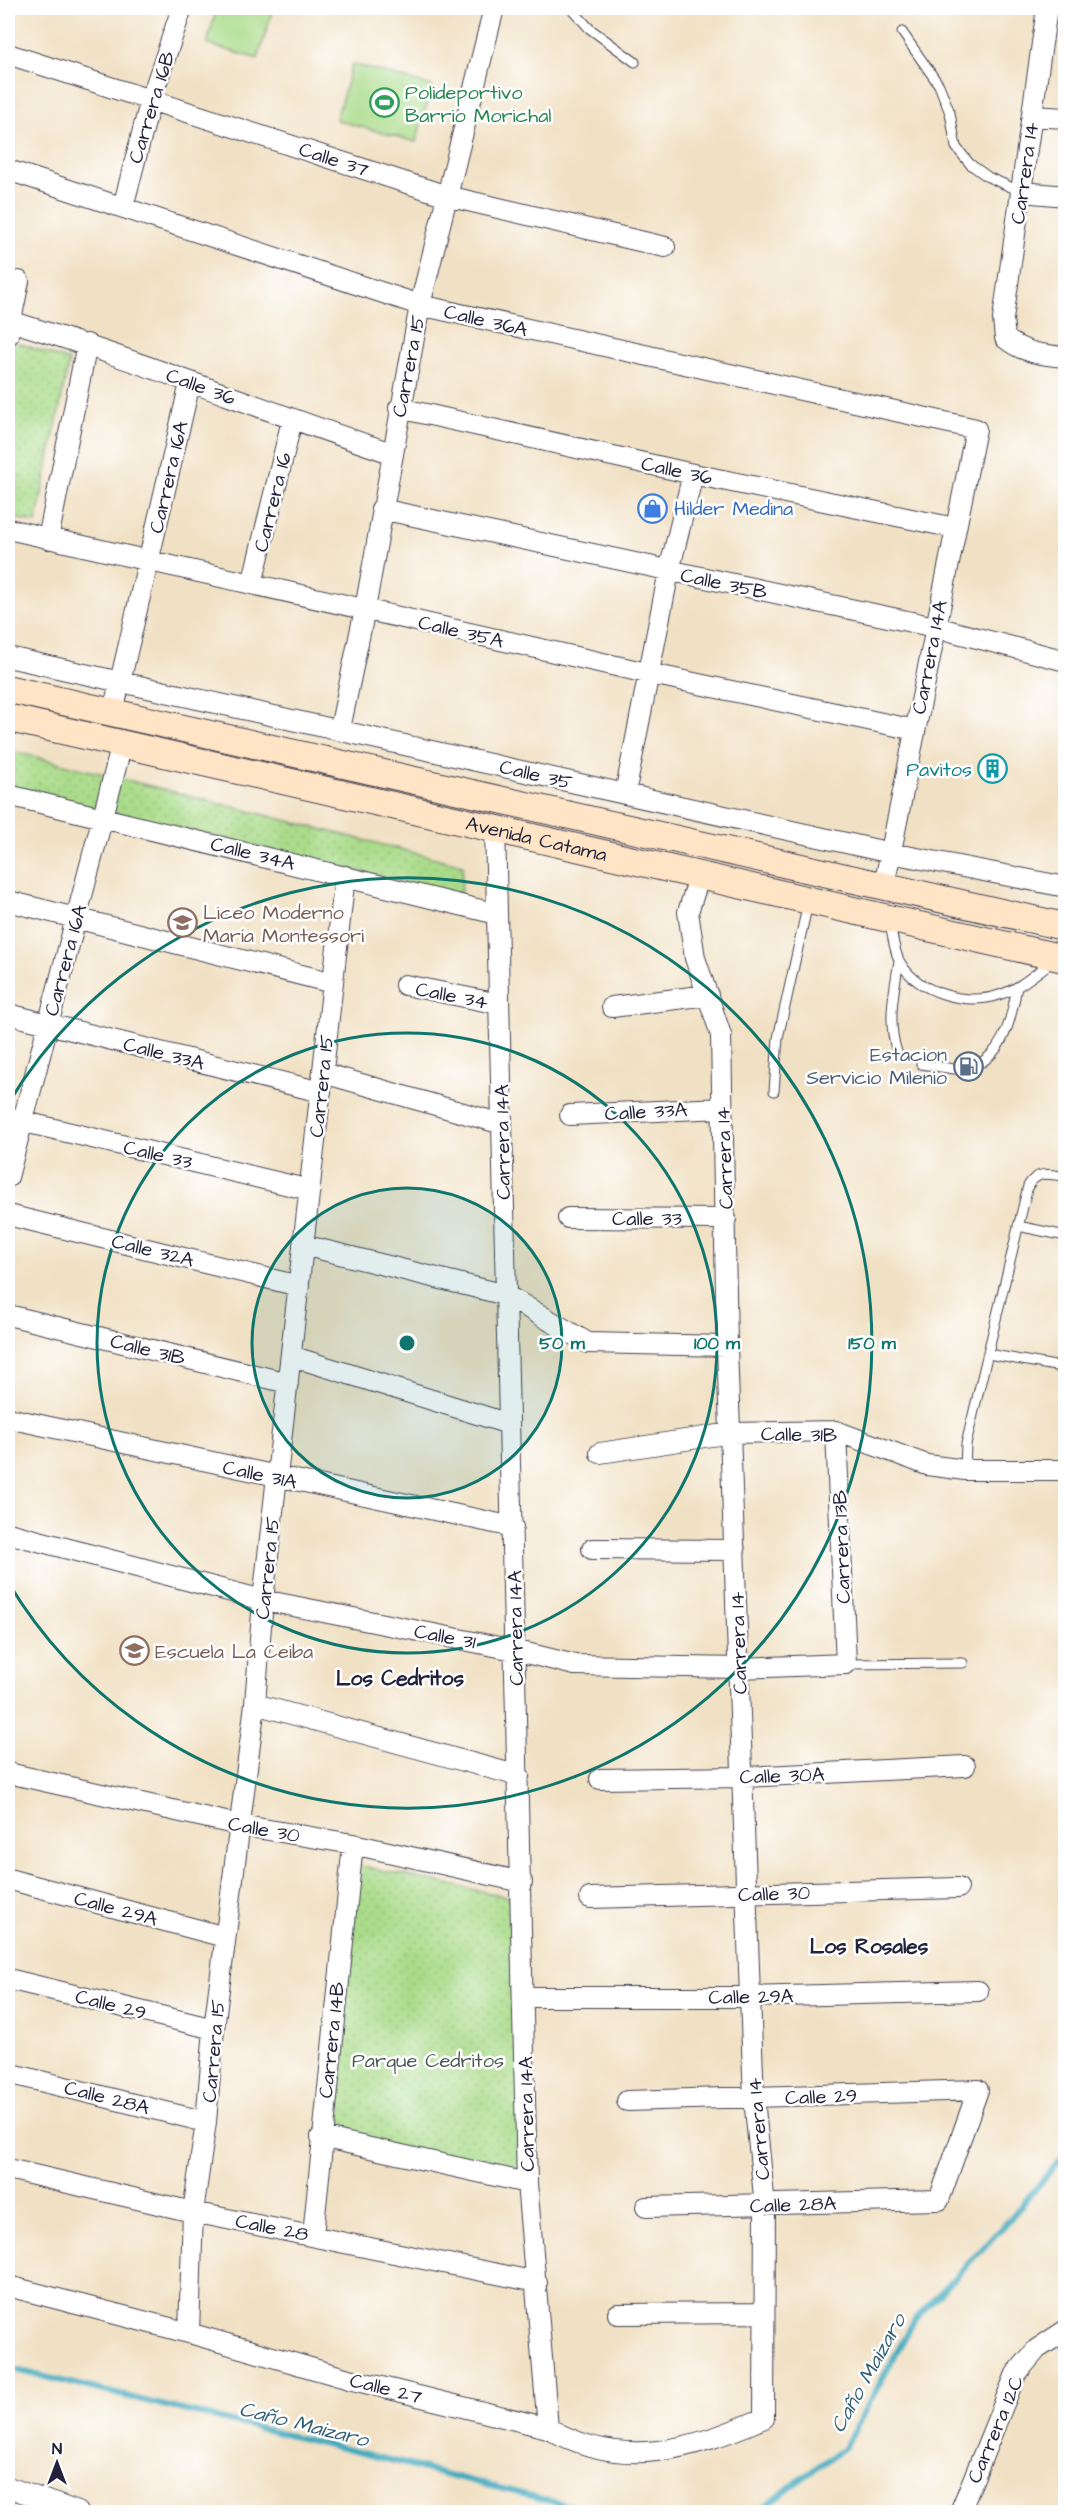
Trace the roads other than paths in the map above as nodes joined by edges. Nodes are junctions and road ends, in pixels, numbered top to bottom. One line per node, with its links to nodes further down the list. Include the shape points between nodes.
1 (182, 8): 8 (street, Carrera 16B)
2 (494, 8): 13 (street, Carrera 15)
3 (571, 8): 7 (lane, via 589,28)
4 (1047, 8): 9 (street, Carrera 14)
5 (902, 32): 12 (lane, via 939,85 950,113 956,147 988,177)
6 (8, 54): 8 (street, Calle 37)
7 (634, 62)
8 (151, 99): 13 (street, Calle 37); 15 (street, Carrera 16B)
9 (1032, 116): 10 (street); 12 (street, Carrera 14)
10 (1065, 118)
11 (8, 170): 15 (street, Calle 36A)
12 (1022, 192): 14 (street); 21 (street, Carrera 14, via 1003,319 1005,338 1017,348)
13 (447, 196): 16 (street, Calle 37); 18 (street, Carrera 15)
14 (1065, 196)
15 (123, 207): 18 (street, Calle 36A)
16 (665, 247)
17 (19, 282): 19 (street)
18 (420, 305): 23 (street, Carrera 15); 25 (street, Calle 36A)
19 (9, 328): 20 (street, Calle 36)
20 (87, 344): 22 (street, Calle 36); 31 (street)
21 (1065, 357)
22 (190, 383): 24 (street, Calle 36); 32 (street, Carrera 16A)
23 (399, 408): 26 (street, Carrera 15); 27 (street, Calle 36)
24 (292, 420): 26 (street, Calle 36); 34 (street, Carrera 16)
25 (976, 429): 29 (street, Carrera 14A)
26 (391, 453): 28 (street, Carrera 15)
27 (693, 474): 29 (street, Calle 36); 33 (street)
28 (381, 509): 33 (street, Calle 35B); 35 (street, Carrera 15)
29 (955, 528): 36 (street, Carrera 14A)
30 (8, 529): 31 (street, Calle 35A)
31 (48, 539): 32 (street, Calle 35A)
32 (147, 562): 34 (street, Calle 35A); 40 (street, Carrera 16A)
33 (669, 571): 36 (street, Calle 35B); 39 (street)
34 (252, 584): 35 (street, Calle 35A)
35 (365, 609): 39 (street, Calle 35A); 44 (street, Carrera 15)
36 (935, 627): 38 (street, Calle 35B); 45 (street, Carrera 14A)
37 (8, 657): 40 (street, Calle 35)
38 (1065, 661)
39 (647, 673): 45 (street, Calle 35A); 47 (street)
40 (120, 682): 42 (street, Carrera 16A); 44 (street, Calle 35)
41 (8, 689): 42 (main road, Avenida Catama)
42 (113, 712): 54 (main road, Avenida Catama)
43 (8, 718): 46 (main road, Avenida Catama)
44 (340, 729): 47 (street, Calle 35)
45 (915, 730): 51 (street, Carrera 14A)
46 (122, 744): 49 (street, Carrera 16A); 50 (main road, Avenida Catama)
47 (624, 794): 51 (street, Calle 35)
48 (8, 795): 49 (street, Calle 34A)
49 (103, 817): 53 (street, Calle 34A); 59 (street, Carrera 16A)
50 (495, 827): 52 (main road, Avenida Catama); 58 (street, Carrera 14A)
51 (891, 853): 54 (street, Carrera 14A); 55 (street, Calle 35)
52 (700, 875): 56 (main road, Avenida Catama); 67 (street, Carrera 14, via 688,912 695,958)
53 (345, 876): 58 (street, Calle 34A); 64 (street, Carrera 15)
54 (884, 886): 61 (main road, Avenida Catama)
55 (1065, 887)
56 (809, 900): 60 (main road, Avenida Catama); 77 (lane, via 778,1038)
57 (8, 902): 59 (street)
58 (497, 914): 68 (street, Carrera 14A)
59 (76, 919): 64 (street); 71 (street, Carrera 16A)
60 (889, 920): 62 (main road, Avenida Catama); 63 (lane)
61 (1065, 927)
62 (1061, 958): 66 (lane)
63 (899, 961): 66 (lane, via 910,977 949,995 974,999 998,996); 72 (lane, via 892,1017)
64 (333, 983): 76 (street, Carrera 15)
65 (405, 985): 68 (street, Calle 34)
66 (1017, 987): 73 (lane, via 1000,1044)
67 (708, 995): 69 (street); 78 (street, Carrera 14, via 721,1035)
68 (499, 1004): 81 (street, Carrera 14A)
69 (612, 1006)
70 (8, 1014): 71 (street, Calle 33A)
71 (48, 1024): 76 (street, Calle 33A); 80 (street, Carrera 16A)
72 (897, 1052)
73 (982, 1062)
74 (921, 1064): 75 (lane)
75 (954, 1069)
76 (322, 1082): 81 (street, Calle 33A); 84 (street, Carrera 15)
77 (774, 1091)
78 (722, 1108): 79 (street, Calle 33A); 87 (street, Carrera 14)
79 (570, 1115)
80 (15, 1120): 82 (street, Carrera 16A); 84 (street, Calle 33)
81 (502, 1124): 92 (street, Carrera 14A)
82 (8, 1177)
83 (1065, 1177): 88 (lane, via 1033,1177)
84 (310, 1190): 90 (street, Carrera 15)
85 (8, 1215): 91 (street, Calle 32A)
86 (568, 1218): 87 (street, Calle 33)
87 (726, 1219): 94 (street, Carrera 14)
88 (1018, 1226): 89 (lane); 95 (lane)
89 (1065, 1236)
90 (303, 1245): 91 (street, Carrera 15); 92 (street)
91 (298, 1286): 96 (street, Carrera 15)
92 (506, 1294): 94 (street, via 588,1342); 100 (street, Carrera 14A)
93 (8, 1315): 98 (street, Calle 31B)
94 (727, 1346): 102 (street, Carrera 14)
95 (988, 1354): 97 (lane); 104 (lane, via 966,1444)
96 (291, 1356): 98 (street, Carrera 15); 100 (street)
97 (1065, 1368)
98 (288, 1383): 106 (street, Carrera 15)
99 (8, 1418): 106 (street, Calle 31A)
100 (509, 1424): 107 (street, Carrera 14A)
101 (836, 1431): 102 (street, Calle 31B); 104 (street, Calle 31B, via 927,1465); 114 (street, Carrera 13B)
102 (730, 1433): 103 (street, Calle 31B); 110 (street, Carrera 14)
103 (600, 1453)
104 (965, 1470): 105 (street, Calle 31B)
105 (1065, 1470)
106 (277, 1478): 107 (street, Calle 31A); 111 (street, Carrera 15)
107 (513, 1527): 112 (street, Carrera 14A)
108 (8, 1533): 111 (street, Calle 31)
109 (592, 1549): 110 (street)
110 (735, 1550): 115 (street, Carrera 14)
111 (263, 1600): 112 (street, Calle 31); 116 (street, Carrera 15)
112 (514, 1650): 115 (street, Calle 31, via 575,1665); 119 (street, Carrera 14A)
113 (963, 1663): 114 (lane, Calle 31)
114 (846, 1664): 115 (street, Calle 31)
115 (739, 1668): 120 (street, Carrera 14)
116 (255, 1704): 119 (street); 122 (street, Carrera 15)
117 (965, 1766): 120 (street, Calle 30A)
118 (8, 1773): 122 (street, Calle 30)
119 (519, 1776): 125 (street, Carrera 14A)
120 (744, 1776): 121 (street, Calle 30A); 127 (street, Carrera 14)
121 (600, 1779)
122 (239, 1825): 123 (street, Calle 30); 129 (street, Carrera 15)
123 (353, 1844): 125 (street, Calle 30); 139 (street, Carrera 14B)
124 (8, 1879): 129 (street, Calle 29A)
125 (522, 1882): 132 (street, Carrera 14A)
126 (958, 1888): 127 (street, Calle 30)
127 (746, 1893): 128 (street, Calle 30); 133 (street, Carrera 14)
128 (590, 1898)
129 (225, 1937): 134 (street, Carrera 15)
130 (8, 1979): 134 (street, Calle 29)
131 (978, 1991): 133 (street, Calle 29A)
132 (524, 1997): 133 (street, Calle 29A); 141 (street, Carrera 14A)
133 (750, 1997): 136 (street, Carrera 14)
134 (214, 2029): 138 (street, Carrera 15)
135 (8, 2073): 138 (street, Calle 28A)
136 (754, 2099): 137 (street, Calle 29); 142 (street, Calle 29, via 978,2090); 143 (street, Carrera 14)
137 (627, 2101)
138 (206, 2122): 145 (street, Carrera 15)
139 (321, 2138): 141 (street); 146 (street, Carrera 14B)
140 (8, 2169): 145 (street, Calle 28)
141 (527, 2183): 147 (street, Carrera 14A)
142 (939, 2200): 143 (street, Calle 28A)
143 (765, 2206): 144 (street, Calle 28A); 149 (street, Carrera 14)
144 (646, 2207)
145 (193, 2212): 146 (street, Calle 28); 152 (street, Carrera 15)
146 (313, 2235): 147 (street, Calle 28)
147 (537, 2282): 154 (street, Carrera 14A)
148 (8, 2286): 152 (street, Calle 27)
149 (764, 2313): 150 (street); 153 (street, Carrera 14)
150 (618, 2314)
151 (1065, 2331): 158 (street, Carrera 12C, via 1037,2349 1016,2374)
152 (189, 2333): 154 (street, Calle 27, via 349,2379)
153 (764, 2418): 154 (street, Calle 27, via 712,2440 652,2452 608,2451 566,2438)
154 (548, 2427)
155 (8, 2487): 156 (street)
156 (36, 2506): 157 (street)
157 (78, 2512)
158 (960, 2512)

